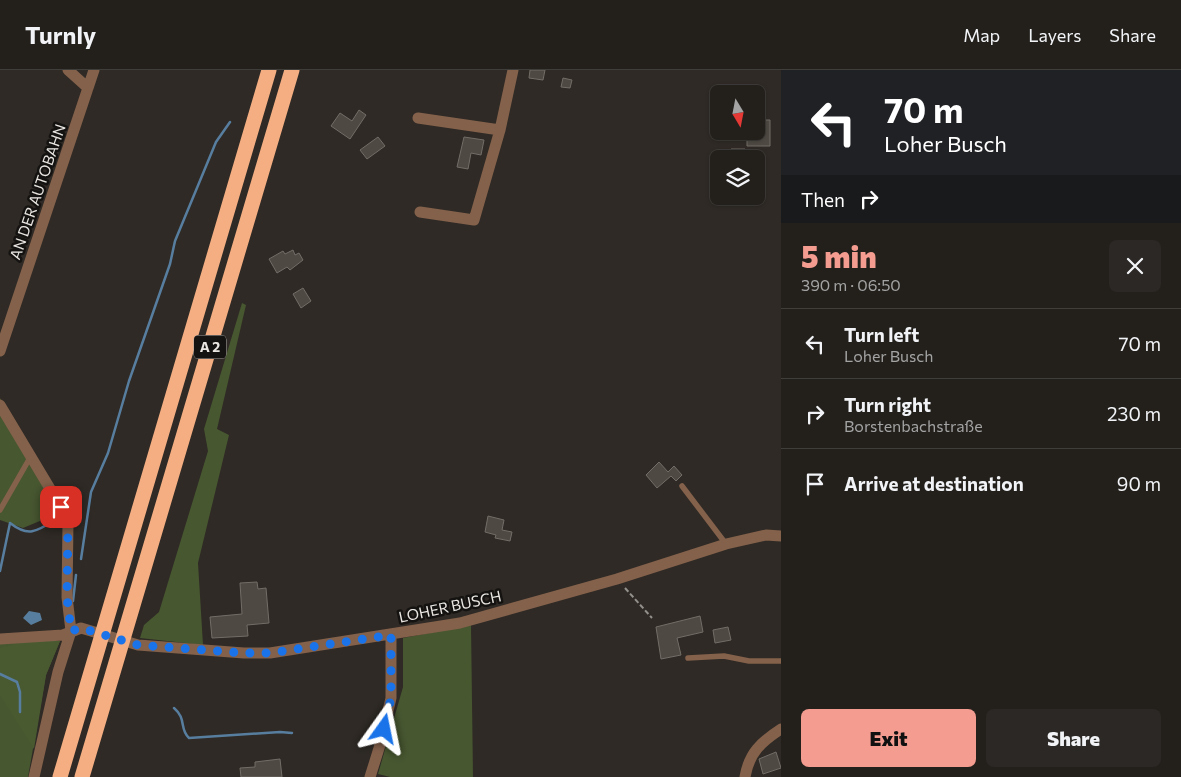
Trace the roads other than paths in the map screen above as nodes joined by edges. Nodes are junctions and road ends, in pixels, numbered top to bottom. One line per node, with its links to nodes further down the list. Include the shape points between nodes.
1 (68, 70): 6 (street)
2 (94, 70): 6 (street, AN DER AUTOBAHN)
3 (269, 70): 24 (highway, A 2)
4 (292, 70): 25 (highway, A 2)
5 (513, 70): 8 (street)
6 (88, 88): 10 (street, AN DER AUTOBAHN)
7 (418, 118): 8 (street)
8 (500, 130): 9 (street, via 474,220)
9 (420, 212)
10 (0, 351)
11 (0, 405): 12 (street)
12 (31, 456): 14 (lane); 17 (street, via 68,523 67,597)
13 (682, 486): 16 (lane)
14 (0, 510)
15 (781, 536): 16 (street, LOHER BUSCH, via 766,535)
16 (726, 544): 18 (street, LOHER BUSCH, via 617,579 460,623)
17 (71, 631): 18 (street, LOHER BUSCH, via 81,628 138,645 244,653 270,653); 19 (street, LOHER BUSCH, via 63,635); 23 (street, via 58,672)
18 (391, 635): 26 (street, via 391,698)
19 (2, 638)
20 (688, 658): 21 (lane, via 724,656 749,661)
21 (781, 661)
22 (781, 729): 27 (street, via 750,756)
23 (34, 777)
24 (60, 777)
25 (82, 777)
26 (370, 777)
27 (745, 777)

